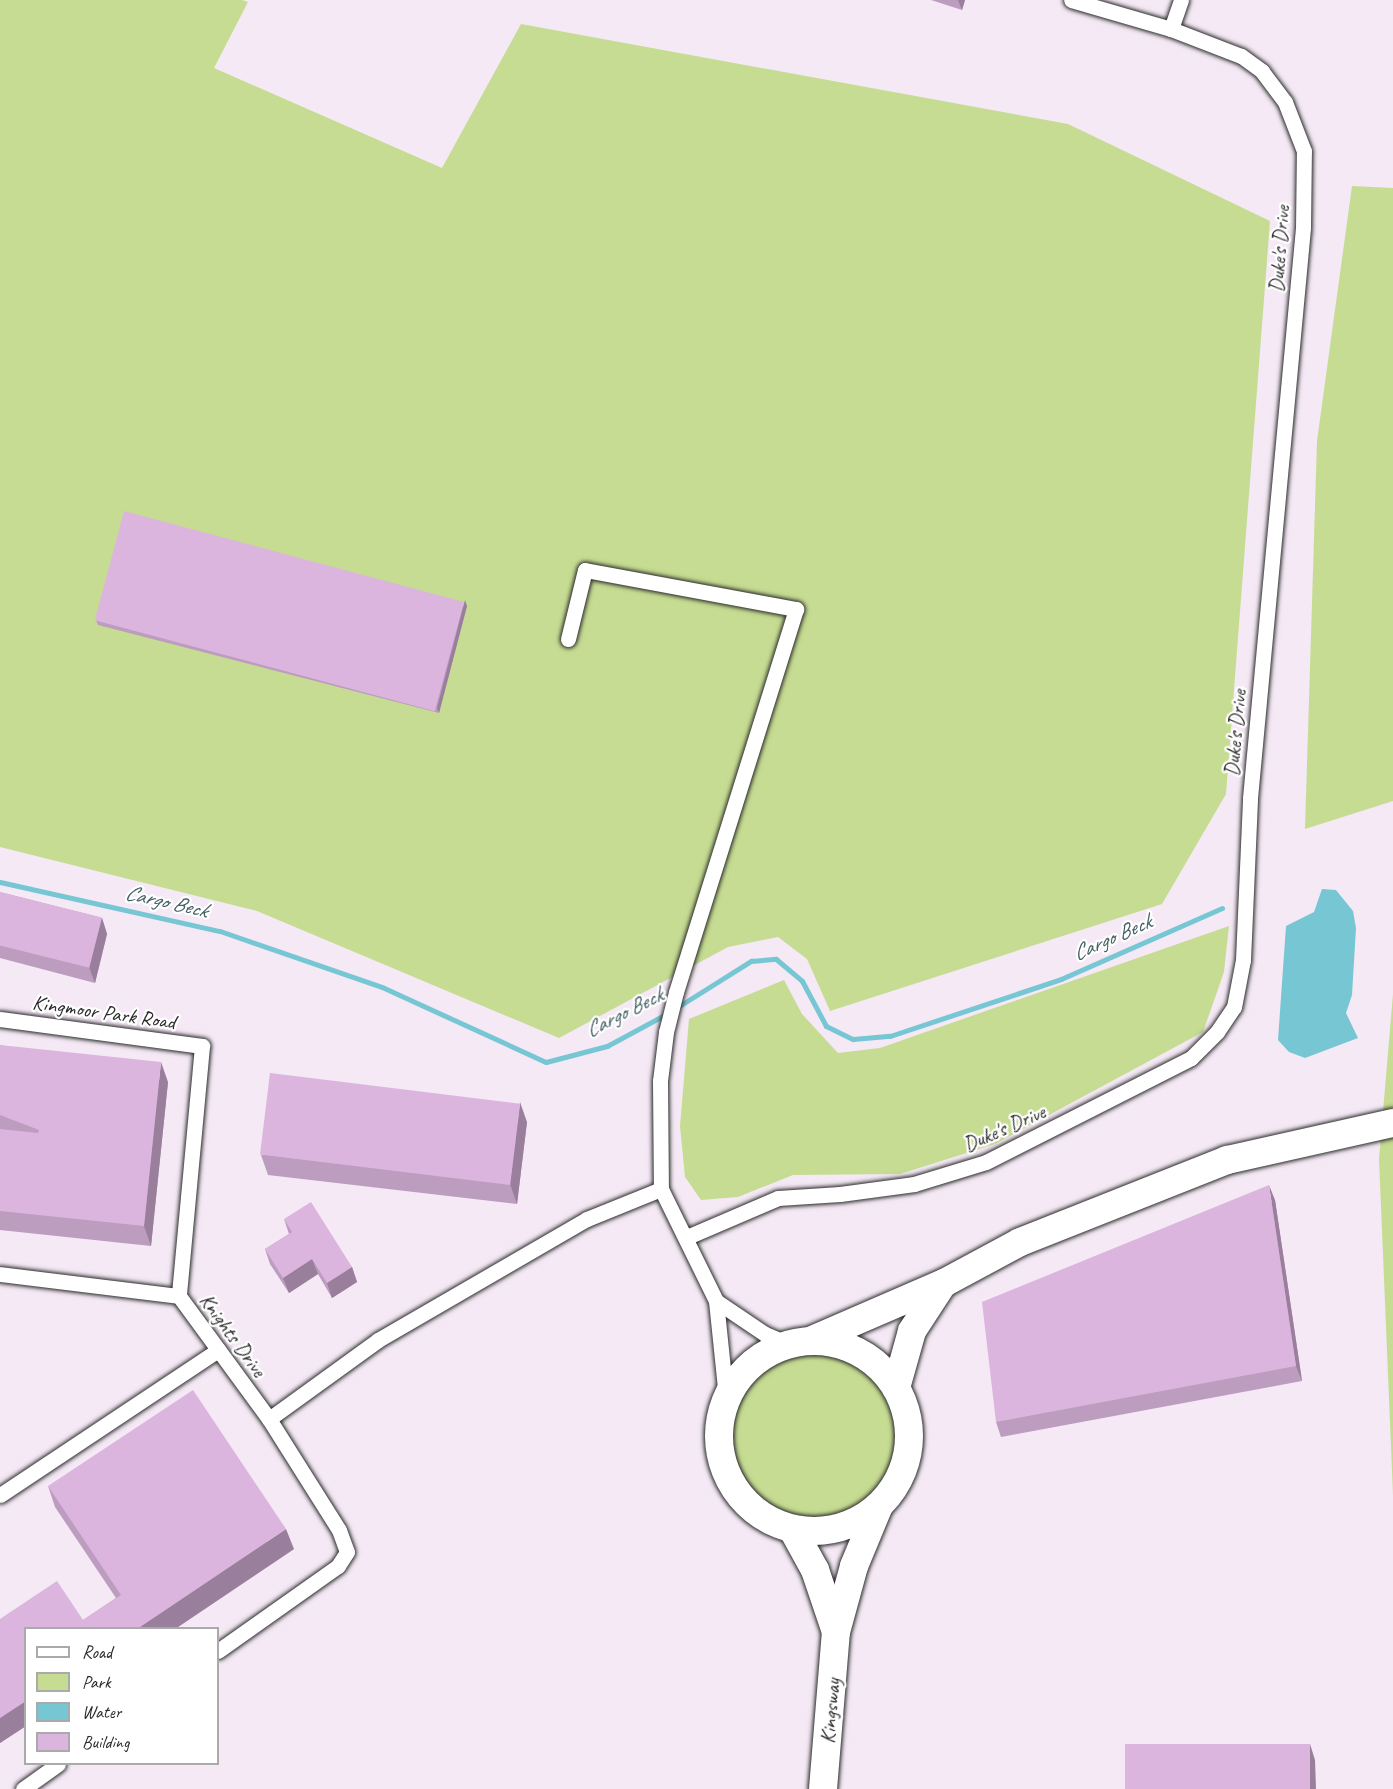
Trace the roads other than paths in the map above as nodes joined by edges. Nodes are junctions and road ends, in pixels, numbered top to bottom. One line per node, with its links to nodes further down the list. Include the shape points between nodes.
1 (1071, 0): 3 (street, Duke's Drive)
2 (1181, 0): 3 (street)
3 (1172, 29): 9 (street, Duke's Drive, via 1241,56 1262,71 1285,102 1304,151 1303,228 1251,786 1243,960 1234,1007 1217,1032 1191,1058 986,1162 914,1184 778,1198)
4 (568, 639): 8 (street, via 585,570 796,609 666,1032 660,1081)
5 (0, 1019): 6 (street, Kingmoor Park Road)
6 (202, 1046): 12 (street, Knights Drive)
7 (1385, 1125): 11 (highway, via 1227,1160 1020,1242)
8 (661, 1189): 9 (street); 18 (street, via 586,1219 398,1329)
9 (687, 1237): 13 (street)
10 (0, 1274): 12 (street)
11 (944, 1283): 14 (highway); 16 (highway, via 912,1331)
12 (179, 1296): 15 (street, Knights Drive)
13 (716, 1301): 14 (street, via 748,1322); 17 (street)
14 (801, 1342): 16 (highway, via 837,1343 860,1353 881,1368); 17 (highway, via 763,1355 742,1373)
15 (218, 1350): 18 (street, Knights Drive); 19 (street)
16 (896, 1388): 20 (highway, via 909,1422 908,1452 902,1474)
17 (726, 1397): 21 (highway, via 718,1424 719,1452 728,1479 767,1520)
18 (269, 1419): 23 (street, Knights Drive, via 339,1530 347,1552 338,1566)
19 (0, 1495)
20 (879, 1506): 21 (highway, via 839,1528); 22 (highway, Kingsway, via 854,1566)
21 (793, 1530): 22 (highway, Kingsway, via 819,1578)
22 (836, 1632): 26 (highway, Kingsway)
23 (219, 1650)
24 (57, 1765): 25 (street)
25 (23, 1789)
26 (823, 1789)

